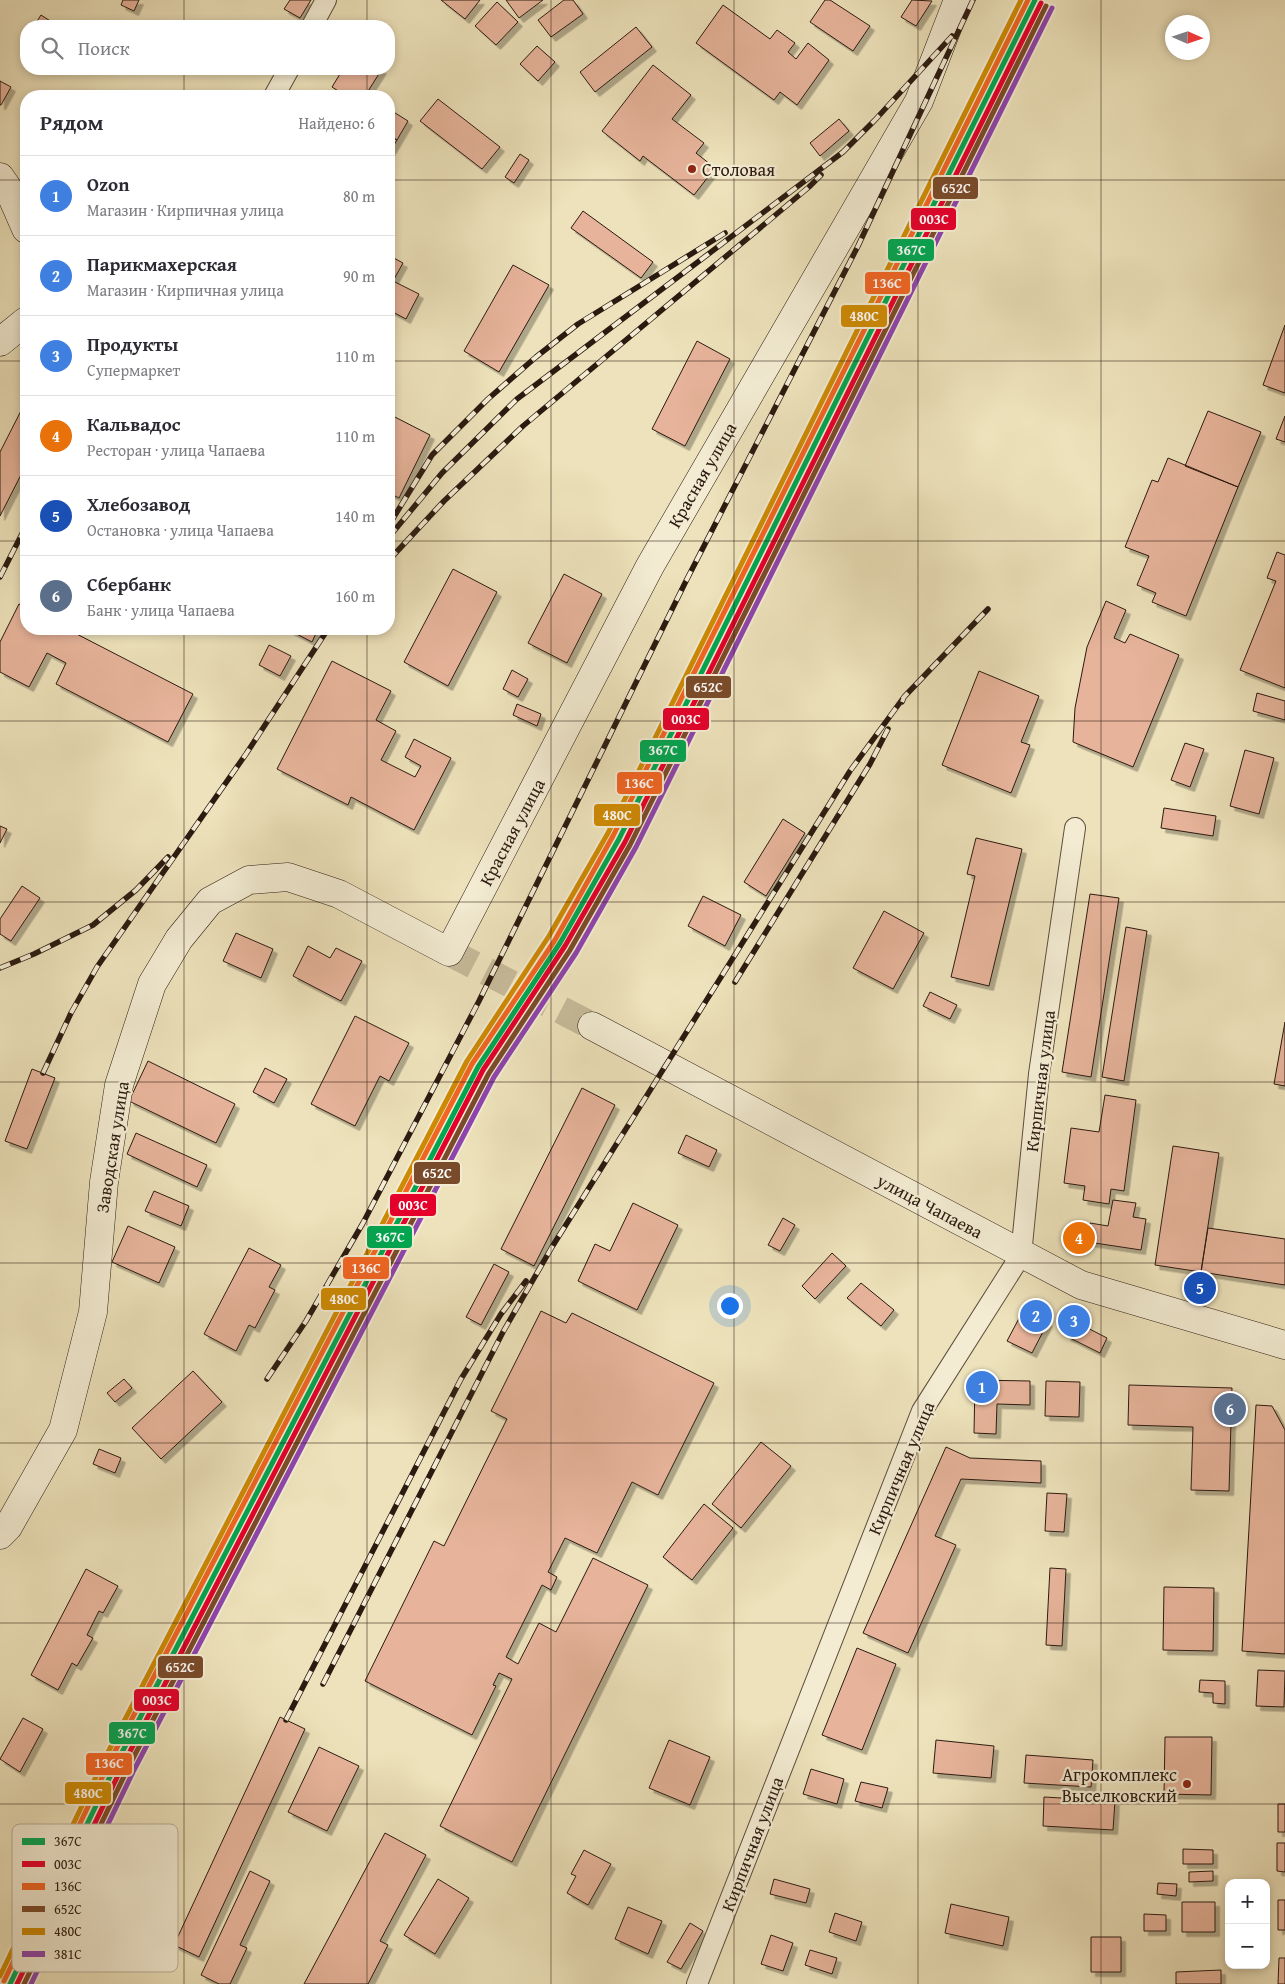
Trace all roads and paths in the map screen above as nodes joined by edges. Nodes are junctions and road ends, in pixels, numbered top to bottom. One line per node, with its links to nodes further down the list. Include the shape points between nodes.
1 (326, 0): 3 (street)
2 (958, 0): 11 (main road, Красная улица, via 919,100 650,566)
3 (315, 20)
4 (286, 75): 5 (street)
5 (277, 90)
6 (0, 177): 7 (main road)
7 (20, 215)
8 (20, 326): 9 (main road)
9 (0, 342)
10 (1075, 828): 13 (street, Кирпичная улица, via 1039,1074)
11 (449, 952): 15 (main road, Заводская улица, via 338,894 288,877 249,880 210,901 179,939 152,984 118,1085 104,1182 93,1312 64,1430 8,1527)
12 (592, 1026): 13 (main road, улица Чапаева)
13 (1021, 1255): 14 (main road, улица Чапаева, via 1081,1286); 16 (street, Кирпичная улица, via 922,1411)
14 (1285, 1345)
15 (0, 1535)
16 (696, 1984)

